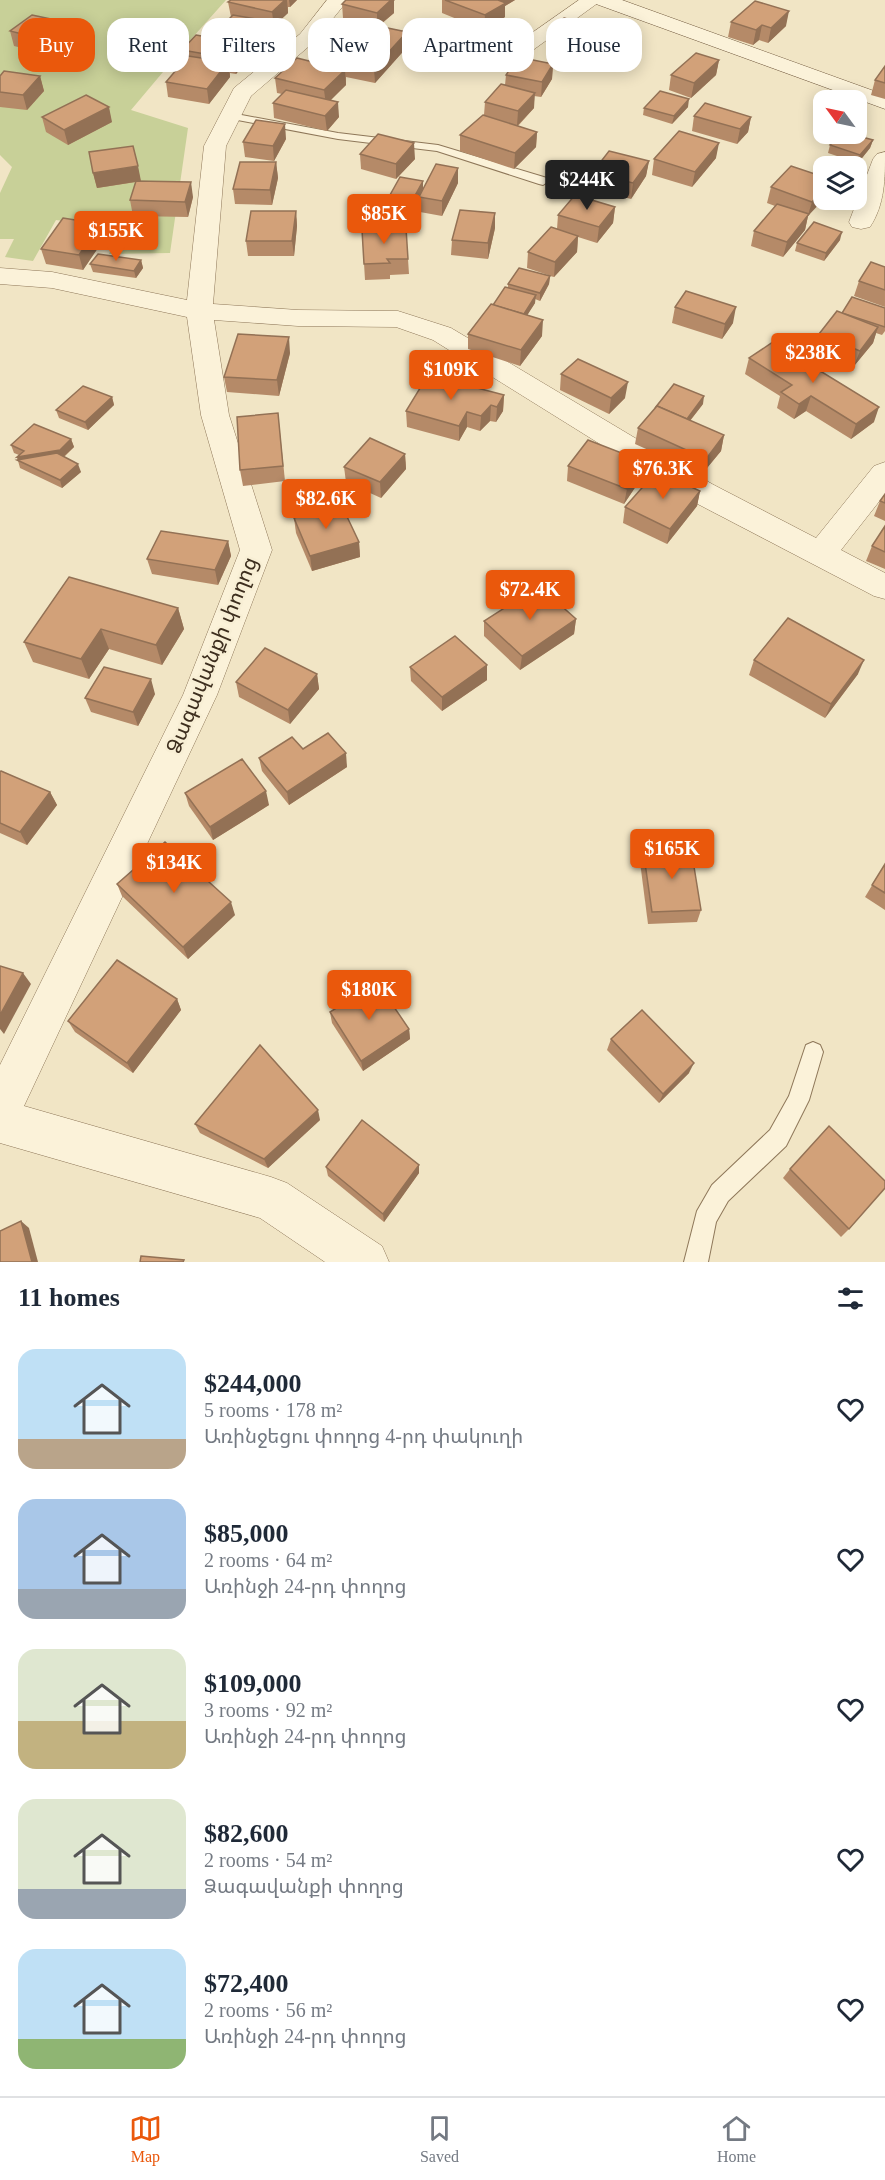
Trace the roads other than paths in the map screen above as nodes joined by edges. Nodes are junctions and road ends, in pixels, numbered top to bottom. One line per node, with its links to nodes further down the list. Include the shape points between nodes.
1 (338, 0): 6 (street, Ձագավանքի փողոց, via 307,38 242,93)
2 (592, 0): 4 (street)
3 (603, 0): 5 (street)
4 (534, 40)
5 (885, 102)
6 (231, 116): 8 (lane, via 338,136 438,148); 11 (street, Ձագավանքի փողոց, via 215,146)
7 (885, 159): 9 (street)
8 (543, 181)
9 (861, 222)
10 (0, 276): 11 (street, via 52,280)
11 (199, 311): 13 (street, via 298,318 398,318 442,334 701,492); 16 (street, Ձագավանքի փողոց, via 215,415 256,550 201,695)
12 (885, 473): 13 (street)
13 (821, 554): 14 (street)
14 (885, 587)
15 (813, 1052): 19 (lane, via 798,1100 778,1138 720,1193 705,1219)
16 (0, 1111)
17 (0, 1121): 18 (street, via 271,1199)
18 (366, 1262)
19 (696, 1262)

